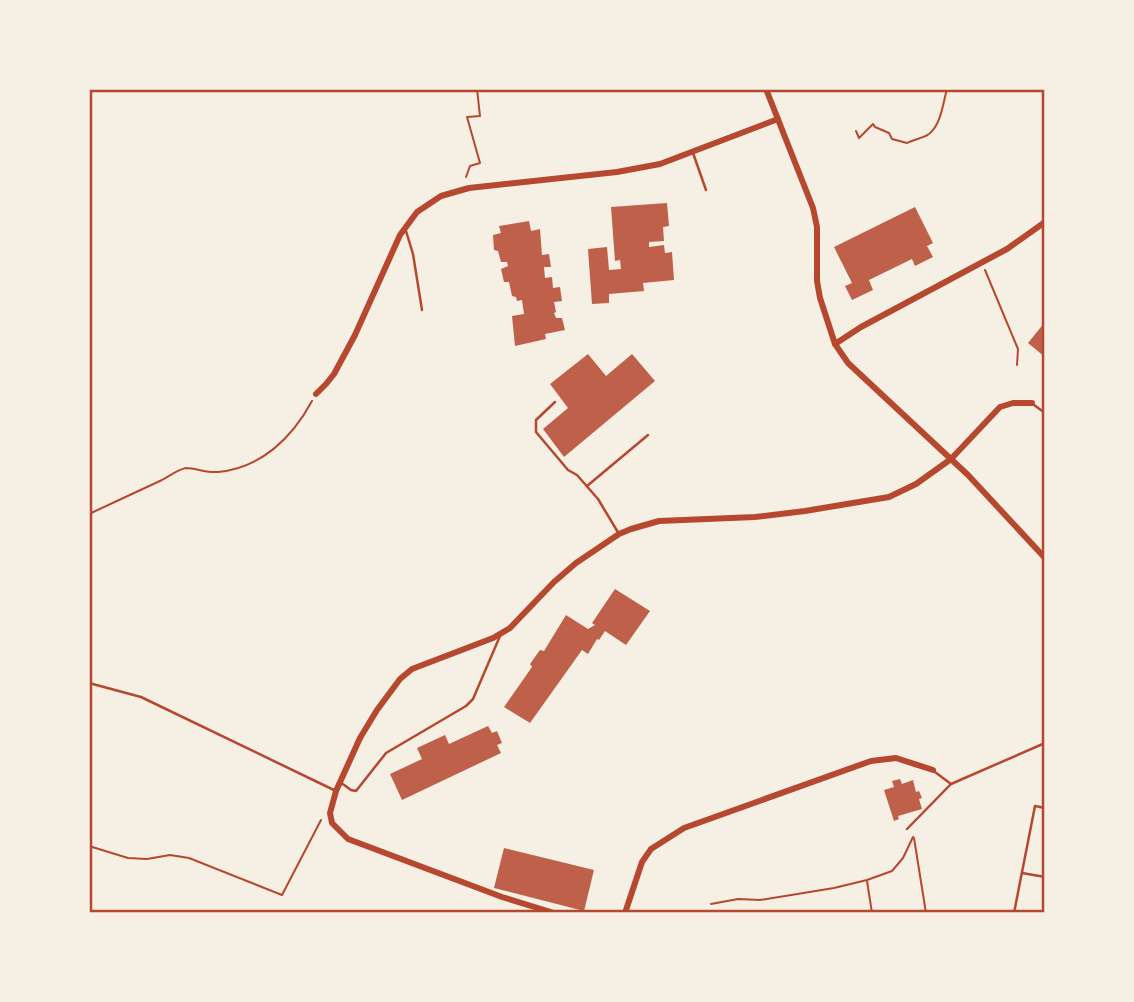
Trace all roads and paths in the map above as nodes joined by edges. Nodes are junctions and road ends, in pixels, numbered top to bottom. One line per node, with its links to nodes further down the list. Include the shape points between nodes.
1 (477, 89): 7 (path, via 480,116 467,117 480,163 470,166 466,176)
2 (766, 89): 4 (street)
3 (947, 89): 5 (path, via 938,122 927,135 907,143 892,139 873,124 859,138)
4 (778, 119): 6 (street); 13 (street, via 813,208 817,281)
5 (856, 131)
6 (692, 151): 7 (street, via 660,164 617,172); 8 (lane)
7 (469, 188): 10 (street, via 441,196 417,212)
8 (706, 190)
9 (1045, 222): 11 (street)
10 (405, 228): 12 (lane); 15 (street, via 355,335)
11 (982, 262): 13 (street); 14 (path, via 1018,349)
12 (422, 310)
13 (835, 344): 20 (street, via 848,363)
14 (1017, 365)
15 (316, 394): 22 (path, via 281,443 250,464 215,472 185,468)
16 (555, 402): 21 (lane, via 536,420 536,432)
17 (1032, 403): 18 (lane); 20 (street, via 1000,407)
18 (1045, 413)
19 (648, 435): 21 (lane)
20 (951, 459): 23 (street, via 889,497 805,512 660,521); 24 (street)
21 (587, 486): 23 (lane)
22 (89, 514)
23 (619, 534): 25 (street, via 576,563)
24 (1045, 558)
25 (500, 633): 29 (street, via 412,669 400,679 360,738); 29 (lane, via 466,706 386,753 356,791)
26 (89, 683): 31 (lane, via 141,697)
27 (1045, 743): 30 (lane)
28 (933, 771): 30 (lane); 42 (street, via 896,758 871,761 684,828 652,849 642,862)
29 (340, 782): 31 (street)
30 (951, 784): 34 (lane)
31 (336, 791): 33 (street)
32 (1045, 808): 36 (lane, via 1035,806)
33 (330, 813): 35 (path, via 320,821 282,895 189,858 128,858); 41 (street, via 332,824 348,839)
34 (907, 829)
35 (89, 846)
36 (1022, 873): 37 (lane); 46 (lane)
37 (1045, 877)
38 (867, 880): 39 (path); 43 (path); 44 (path, via 892,871 914,837)
39 (711, 904)
40 (945, 911): 45 (path)
41 (554, 913)
42 (625, 913)
43 (872, 913)
44 (926, 913)
45 (934, 913)
46 (1014, 913)

